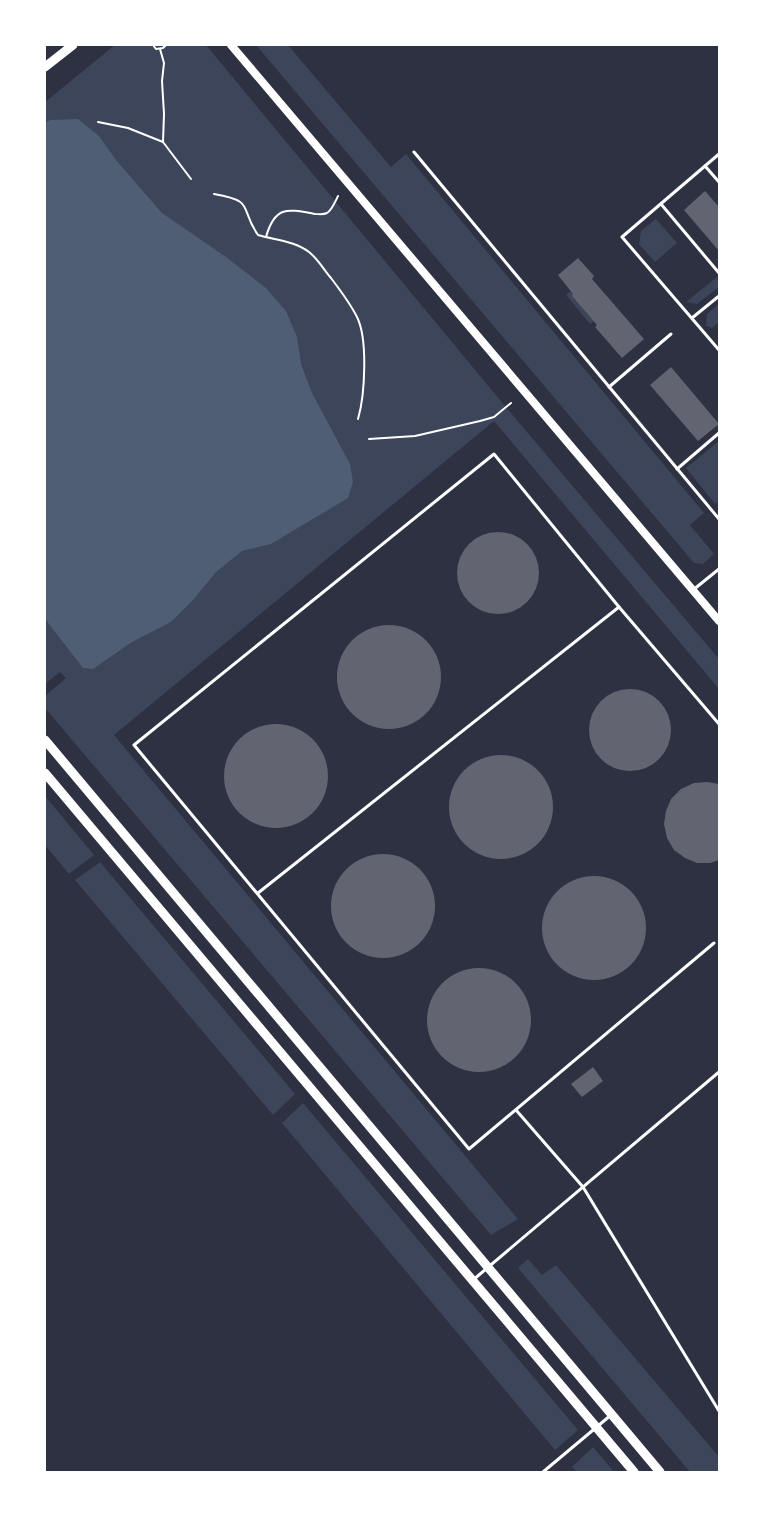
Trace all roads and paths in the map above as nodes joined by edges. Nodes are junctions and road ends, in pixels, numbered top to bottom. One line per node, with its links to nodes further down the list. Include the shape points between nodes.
1 (73, 45): 6 (main road)
2 (153, 45): 5 (path)
3 (166, 45): 5 (path)
4 (231, 45): 31 (street)
5 (160, 48): 8 (path, via 164,63)
6 (45, 67)
7 (98, 122): 8 (path, via 128,128)
8 (163, 142): 12 (path)
9 (414, 152): 23 (lane)
10 (719, 154): 11 (lane)
11 (705, 166): 13 (lane); 16 (lane)
12 (190, 179)
13 (719, 182)
14 (214, 194): 17 (path, via 241,202 252,227 258,235)
15 (338, 196): 17 (path, via 327,213 292,210 280,213)
16 (661, 204): 18 (lane); 20 (lane, via 622,237)
17 (266, 237): 25 (path, via 292,243 309,252 357,316 362,329 364,365)
18 (719, 273)
19 (719, 296): 20 (lane)
20 (692, 318): 22 (lane)
21 (671, 334): 23 (lane)
22 (719, 350)
23 (609, 387): 28 (lane)
24 (511, 403): 27 (path, via 494,417 480,421 415,436)
25 (358, 419)
26 (719, 434): 28 (lane)
27 (369, 438)
28 (677, 469): 29 (lane)
29 (719, 519)
30 (719, 568): 31 (lane)
31 (693, 590): 33 (street)
32 (619, 607): 34 (lane); 37 (lane); 37 (lane, via 494,454 134,745)
33 (719, 621)
34 (719, 724)
35 (45, 740): 42 (main road)
36 (45, 773): 43 (main road)
37 (258, 893): 40 (lane, via 469,1149)
38 (714, 944): 40 (lane)
39 (719, 1072): 41 (lane)
40 (516, 1110): 41 (lane)
41 (583, 1187): 42 (lane); 44 (lane)
42 (488, 1267): 43 (lane); 45 (main road)
43 (472, 1280): 46 (main road)
44 (719, 1411)
45 (612, 1414): 46 (lane); 49 (main road)
46 (597, 1428): 47 (lane); 48 (main road)
47 (543, 1472)
48 (634, 1472)
49 (660, 1472)

